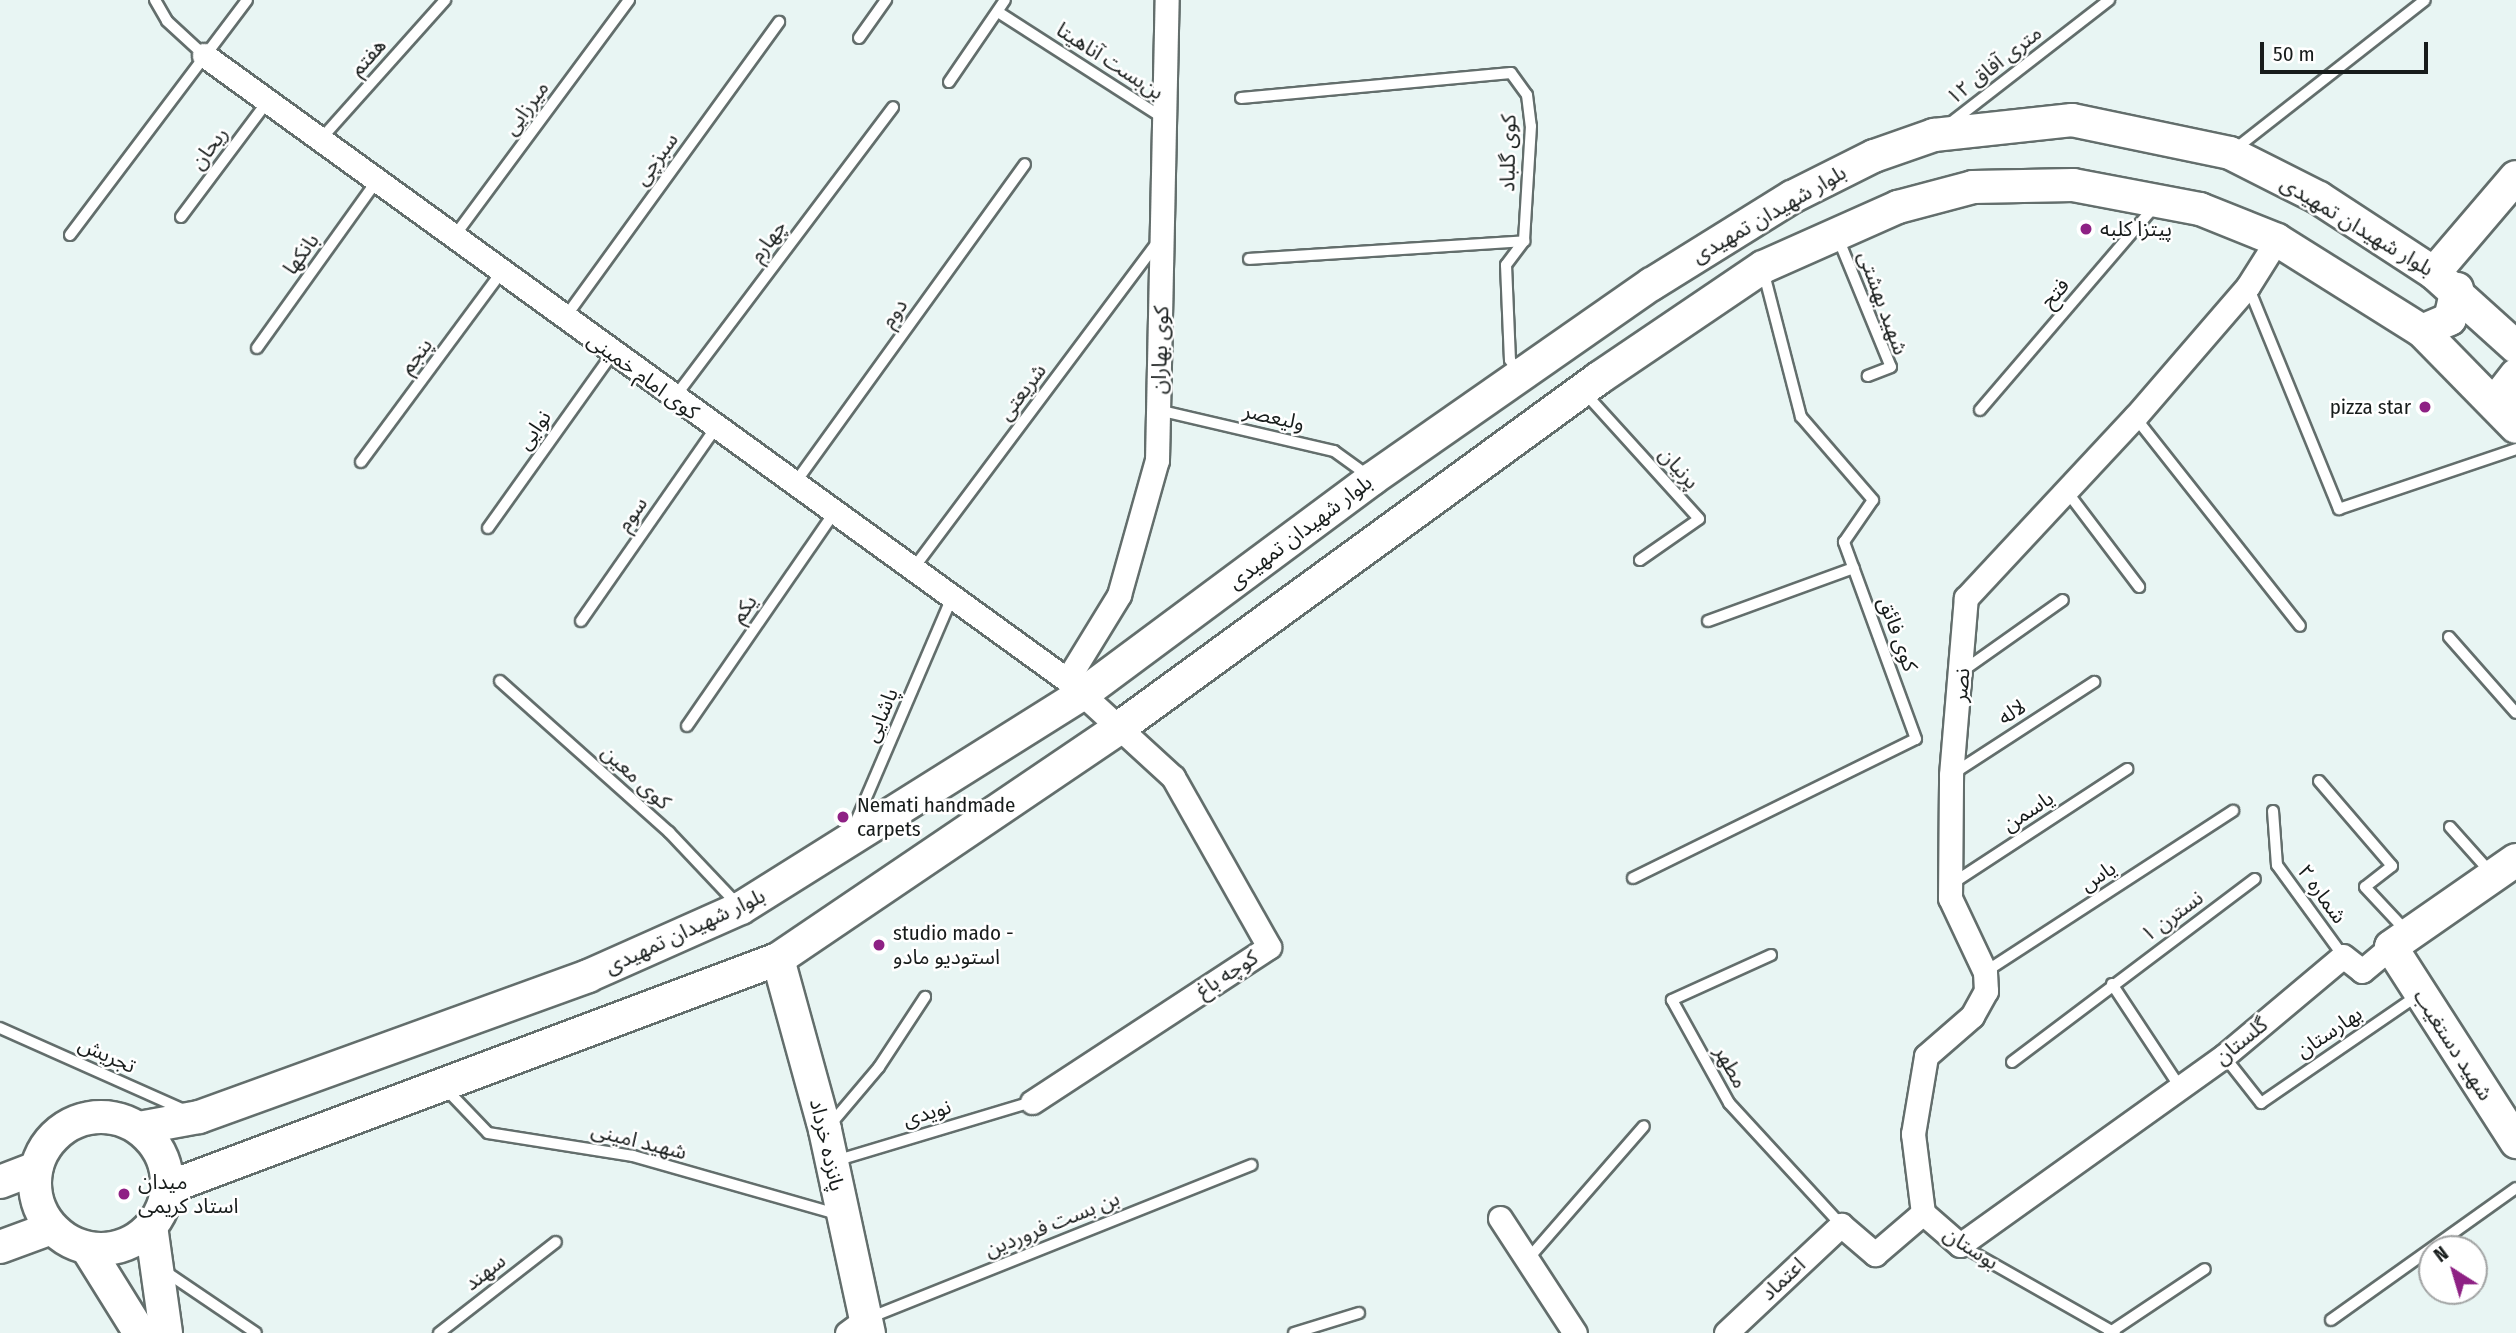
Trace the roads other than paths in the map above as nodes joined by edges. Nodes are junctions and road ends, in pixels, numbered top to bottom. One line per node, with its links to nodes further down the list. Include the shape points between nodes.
1 (155, 0): 13 (lane, via 167,21)
2 (247, 0): 13 (lane)
3 (444, 0): 20 (lane, هفتم)
4 (629, 0): 30 (lane, میرزایی)
5 (886, 0): 12 (lane)
6 (1005, 0): 10 (lane)
7 (1167, 0): 18 (street, کوی بهاران)
8 (2109, 0): 19 (lane, ۱۲ متری آفاق)
9 (2425, 0): 21 (lane)
10 (998, 12): 14 (lane); 18 (lane, بن‌بست آناهیتا)
11 (779, 22): 38 (lane, سبزچی)
12 (859, 38)
13 (204, 55): 16 (street, کوی امام خمینی); 28 (lane)
14 (949, 82)
15 (1241, 98): 32 (lane, کوی گلباد, via 1511,73 1527,95 1531,126)
16 (267, 102): 20 (street, کوی امام خمینی); 26 (lane, ریحان)
17 (893, 107): 47 (lane, چهارم)
18 (1165, 119): 29 (street, کوی بهاران)
19 (1934, 135): 21 (main road, بلوار شهیدان تمهیدی, via 2072,120); 43 (main road, بلوار شهیدان تمهیدی, via 1874,156 1792,197)
20 (320, 140): 24 (street, کوی امام خمینی)
21 (2230, 153): 36 (main road, بلوار شهیدان تمهیدی, via 2319,198)
22 (1025, 164): 56 (lane, دوم)
23 (2516, 177): 36 (main road)
24 (376, 182): 30 (street, کوی امام خمینی); 41 (lane, بانکها)
25 (2159, 201): 27 (main road, بلوار شهیدان تمهیدی, via 2073,185 1973,187); 31 (main road, بلوار شهیدان تمهیدی, via 2200,209); 49 (lane, فتح)
26 (181, 217)
27 (1836, 232): 34 (main road, بلوار شهیدان تمهیدی); 44 (lane, شهید بهشتی, via 1891,367)
28 (70, 235)
29 (1164, 235): 48 (street, کوی بهاران); 62 (lane, شریعتی)
30 (453, 238): 35 (street, کوی امام خمینی)
31 (2277, 240): 37 (street, نصر); 39 (main road, بلوار شهیدان تمهیدی)
32 (1524, 241): 33 (lane); 43 (lane, کوی گلباد, via 1506,265 1510,360)
33 (1249, 259)
34 (1763, 267): 46 (main road, بلوار شهیدان تمهیدی); 61 (lane, کوی فائق, via 1801,417 1873,500 1844,542)
35 (501, 273): 38 (street, کوی امام خمینی); 54 (lane, پنجم)
36 (2446, 281): 39 (main road, via 2450,319); 40 (main road, بلوار شهیدان تمهیدی)
37 (2248, 286): 50 (street, نصر); 53 (lane, via 2339,509)
38 (564, 319): 42 (street, کوی امام خمینی)
39 (2422, 331): 51 (main road, بلوار شهیدان تمهیدی)
40 (2516, 347)
41 (257, 348)
42 (612, 354): 47 (street, کوی امام خمینی); 59 (lane, نوایی)
43 (1520, 375): 55 (main road, بلوار شهیدان تمهیدی)
44 (1868, 376)
45 (2516, 376): 51 (main road, via 2502,393)
46 (1582, 390): 60 (lane, پرنیان, via 1699,519); 75 (main road, بلوار شهیدان تمهیدی)
47 (674, 398): 52 (street, کوی امام خمینی)
48 (1158, 410): 55 (lane, ولیعصر, via 1334,451); 73 (street, کوی بهاران, via 1157,460 1119,595)
49 (1980, 411)
50 (2135, 416): 57 (street, نصر); 68 (lane)
51 (2508, 418)
52 (715, 429): 56 (street, کوی امام خمینی); 66 (lane, سوم)
53 (2516, 449)
54 (361, 462)
55 (1372, 479): 73 (main road, بلوار شهیدان تمهیدی)
56 (793, 486): 58 (street, کوی امام خمینی)
57 (2065, 489): 63 (lane); 70 (street, نصر, via 1966,598)
58 (833, 514): 62 (street, کوی امام خمینی); 76 (lane, یکم)
59 (488, 528)
60 (1640, 560)
61 (1854, 568): 67 (lane); 85 (lane, کوی فائق, via 1916,739)
62 (912, 572): 64 (street, کوی امام خمینی)
63 (2139, 587)
64 (951, 600): 73 (street, کوی امام خمینی); 83 (lane, پاشایی)
65 (2063, 600): 70 (lane)
66 (581, 621)
67 (1708, 621)
68 (2300, 625)
69 (2449, 637): 74 (lane)
70 (1964, 670): 78 (street, نصر)
71 (500, 681): 88 (lane, کوی معین, via 669,832)
72 (2094, 682): 78 (lane, لاله)
73 (1076, 687): 75 (street, کوی امام خمینی); 83 (main road, بلوار شهیدان تمهیدی)
74 (2516, 713)
75 (1123, 725): 92 (main road, بلوار شهیدان تمهیدی); 102 (street, کوچه باغ, via 1173,777 1269,947)
76 (687, 726)
77 (2127, 769): 87 (lane, یاسمن)
78 (1951, 775): 87 (street, نصر)
79 (2319, 781): 89 (lane, via 2392,866 2365,887)
80 (2233, 811): 93 (lane, یاس)
81 (2273, 811): 91 (lane, شماره ۲, via 2277,865)
82 (2450, 827): 84 (lane)
83 (846, 845): 88 (main road, بلوار شهیدان تمهیدی)
84 (2505, 868): 89 (main road)
85 (1633, 878)
86 (2255, 879): 94 (lane, نسترن ۱)
87 (1950, 885): 93 (street, نصر)
88 (741, 908): 103 (main road, بلوار شهیدان تمهیدی, via 588,976)
89 (2400, 941): 91 (street, via 2362,971); 95 (main road, شهید دستغیب)
90 (1771, 955): 117 (lane, مطهر, via 1672,1000 1729,1103)
91 (2343, 956): 98 (street, گلستان)
92 (778, 959): 100 (main road, بلوار شهیدان تمهیدی); 106 (main road, پانزده خرداد)
93 (1985, 972): 114 (street, via 1986,990 1972,1016 1926,1056 1913,1133)
94 (2112, 984): 99 (lane, نسترن ۱); 101 (lane)
95 (2420, 994): 98 (lane, بهارستان, via 2260,1103); 107 (main road, شهید دستغیب)
96 (925, 997): 106 (lane, via 879,1067)
97 (0, 1028): 103 (lane, تجریش)
98 (2224, 1056): 101 (street, گلستان)
99 (2012, 1062)
100 (441, 1085): 112 (main road, بلوار شهیدان تمهیدی); 115 (lane, شهید امینی, via 488,1133 634,1156)
101 (2180, 1087): 121 (street, گلستان)
102 (1032, 1102): 108 (lane, نویدی)
103 (198, 1116): 105 (main road, بلوار شهیدان تمهیدی)
104 (1644, 1126): 124 (lane)
105 (139, 1128): 110 (main road, via 120,1119 77,1121 44,1148); 112 (main road, via 161,1154)
106 (825, 1130): 108 (main road, پانزده خرداد)
107 (2516, 1142)
108 (832, 1162): 115 (main road, پانزده خرداد)
109 (1252, 1165): 129 (lane, بن بست فروردین)
110 (36, 1168): 111 (main road); 119 (main road, via 39,1206)
111 (0, 1182)
112 (167, 1188): 118 (main road)
113 (2516, 1188): 128 (lane)
114 (1923, 1213): 117 (street, بوستان, via 1875,1254); 121 (street, بوستان)
115 (843, 1215): 129 (main road, پانزده خرداد)
116 (1500, 1219): 124 (street)
117 (1841, 1225): 137 (street, اعتماد)
118 (151, 1226): 123 (main road, via 117,1247); 125 (main road)
119 (52, 1228): 122 (main road); 123 (main road)
120 (556, 1242): 134 (lane, سهند)
121 (1960, 1245): 130 (lane, بوستان)
122 (0, 1247)
123 (87, 1248): 131 (main road)
124 (1528, 1259): 136 (street)
125 (156, 1265): 132 (main road); 133 (lane)
126 (2205, 1269): 130 (lane)
127 (1359, 1313): 135 (lane)
128 (2331, 1320)
129 (861, 1328)
130 (2112, 1332)
131 (140, 1333)
132 (166, 1333)
133 (256, 1333)
134 (439, 1333)
135 (1294, 1333)
136 (1575, 1333)
137 (1726, 1333)

